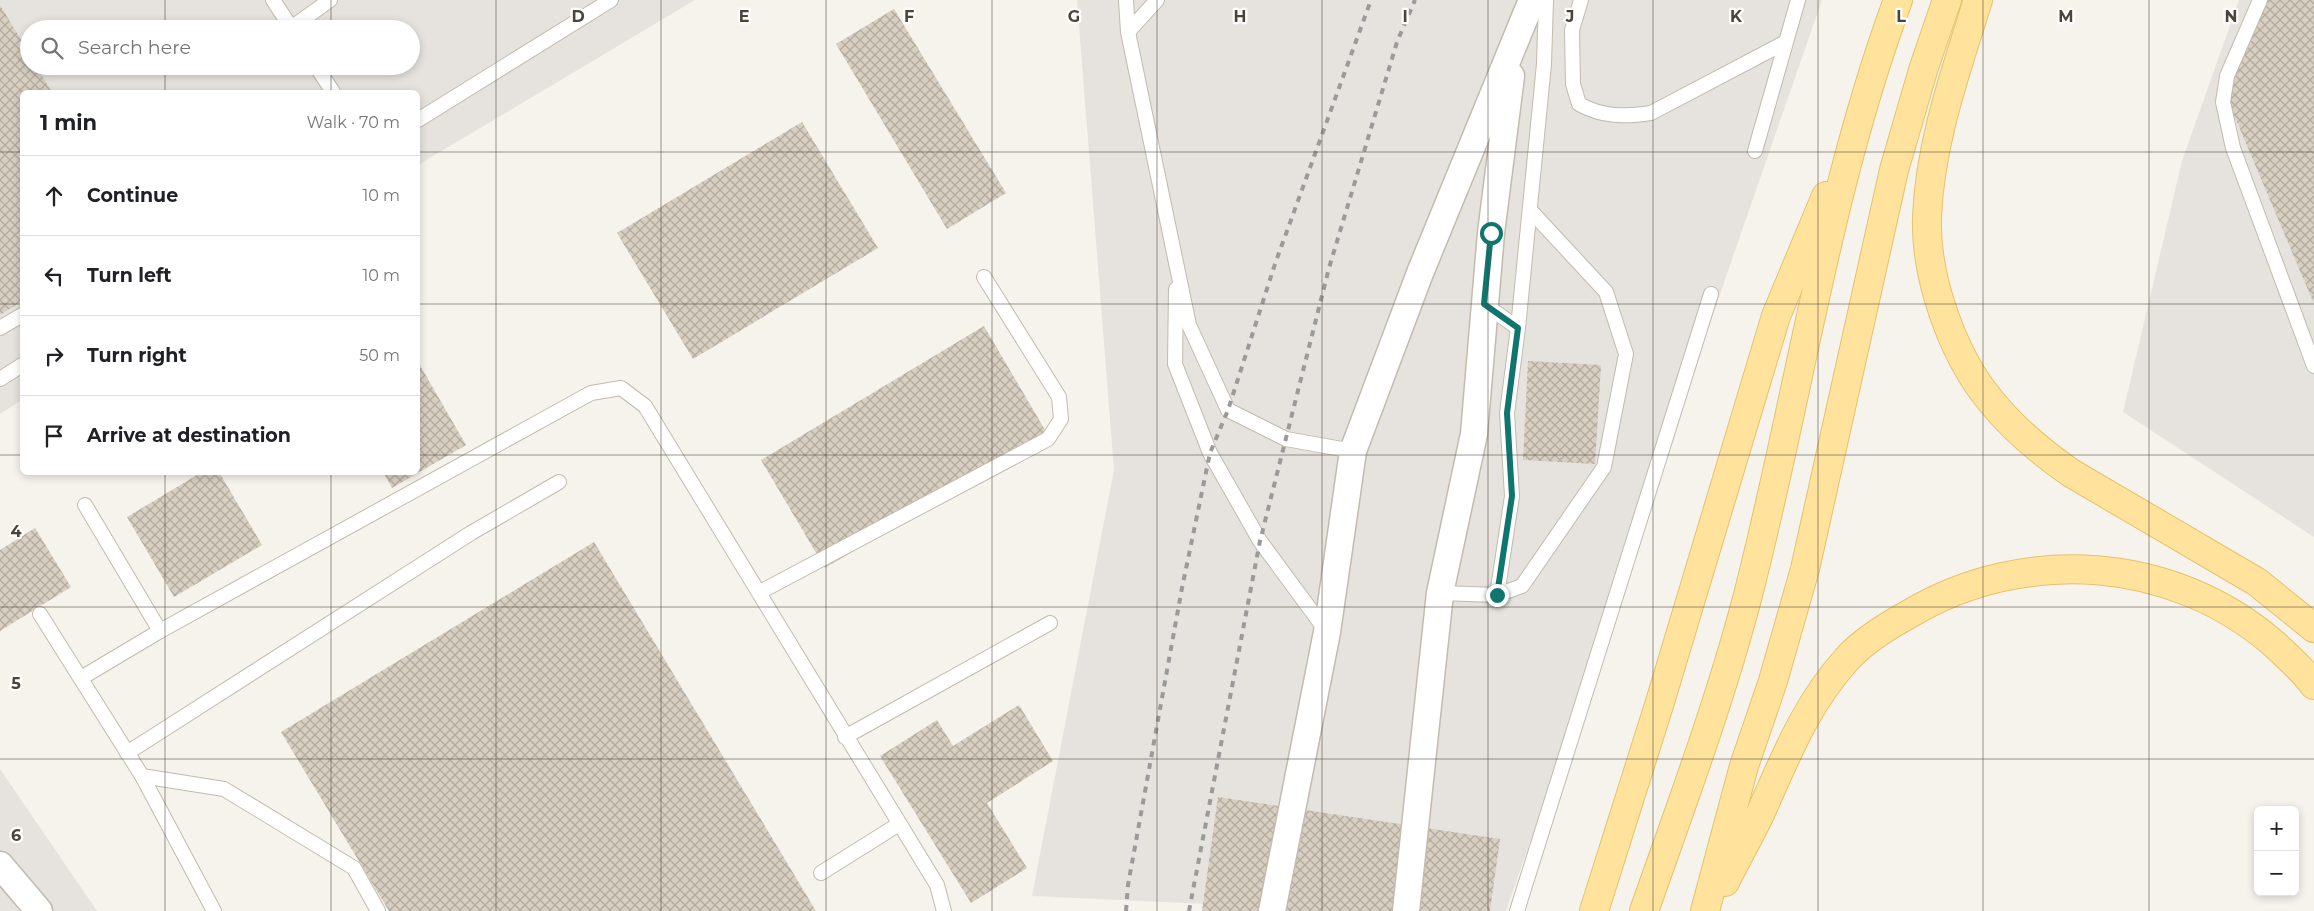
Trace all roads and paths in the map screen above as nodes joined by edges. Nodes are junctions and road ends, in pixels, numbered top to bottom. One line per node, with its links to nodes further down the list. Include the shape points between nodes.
1 (273, 0): 14 (lane)
2 (330, 0): 15 (lane)
3 (611, 0): 22 (lane)
4 (1126, 0): 16 (lane)
5 (1157, 0): 16 (lane)
6 (1532, 0): 17 (street)
7 (1546, 0): 24 (lane, via 1544,64)
8 (1582, 0): 18 (lane, via 1572,30 1573,84 1579,104 1606,115 1651,113)
9 (1798, 0): 18 (lane)
10 (1898, 0): 21 (main road)
11 (1947, 0): 63 (main road, via 1894,170 1805,569 1773,681 1744,766)
12 (1978, 0): 43 (main road, via 1945,105 1927,218 1929,254 1936,288 1956,345 1988,399 2046,455 2071,473 2257,582)
13 (2260, 0): 33 (lane, via 2228,76 2223,102 2233,148)
14 (286, 20)
15 (302, 20)
16 (1128, 32): 25 (lane)
17 (1515, 43): 28 (street); 35 (street, via 1420,273)
18 (1784, 43): 23 (lane)
19 (322, 75): 20 (lane)
20 (332, 90)
21 (1859, 116): 61 (main road, via 1776,316); 62 (main road, via 1726,676)
22 (420, 119)
23 (1754, 151)
24 (1530, 210): 31 (lane); 40 (lane, via 1606,292 1626,354 1604,467 1522,586)
25 (1176, 258): 35 (lane, via 1189,324 1228,410 1286,439); 45 (lane, via 1175,364 1210,453 1260,541)
26 (984, 278): 38 (lane, via 1059,397 1061,419 1048,439)
27 (1711, 294): 60 (lane)
28 (1484, 304): 31 (lane); 39 (street, via 1474,434)
29 (20, 316): 30 (lane)
30 (0, 328)
31 (1518, 328): 40 (lane, via 1507,413 1512,496)
32 (20, 366): 34 (lane)
33 (2314, 366)
34 (0, 379)
35 (1353, 450): 45 (street)
36 (559, 482): 49 (lane, via 471,533)
37 (85, 505): 44 (lane)
38 (760, 592): 44 (lane, via 645,406 621,388 591,393); 48 (lane)
39 (1440, 593): 40 (lane); 59 (street)
40 (1497, 595)
41 (40, 614): 46 (lane)
42 (1050, 623): 48 (lane)
43 (2314, 628)
44 (160, 631): 46 (lane)
45 (1327, 632): 58 (street)
46 (81, 678): 49 (lane)
47 (2314, 685): 64 (main road, via 2288,657 2238,616 2188,591 2148,578 2093,569 2040,570 2011,574 1953,592 1927,604 1873,638 1848,657 1827,684 1807,712)
48 (845, 736): 51 (lane)
49 (127, 753): 50 (lane)
50 (142, 776): 55 (lane); 56 (lane, via 224,789 354,868)
51 (899, 824): 53 (lane); 57 (lane, via 937,885)
52 (0, 865): 54 (street)
53 (821, 873)
54 (39, 911)
55 (214, 911)
56 (378, 911)
57 (944, 911)
58 (1272, 911)
59 (1406, 911)
60 (1518, 911)
61 (1594, 911)
62 (1644, 911)
63 (1705, 911)
64 (1710, 911)

